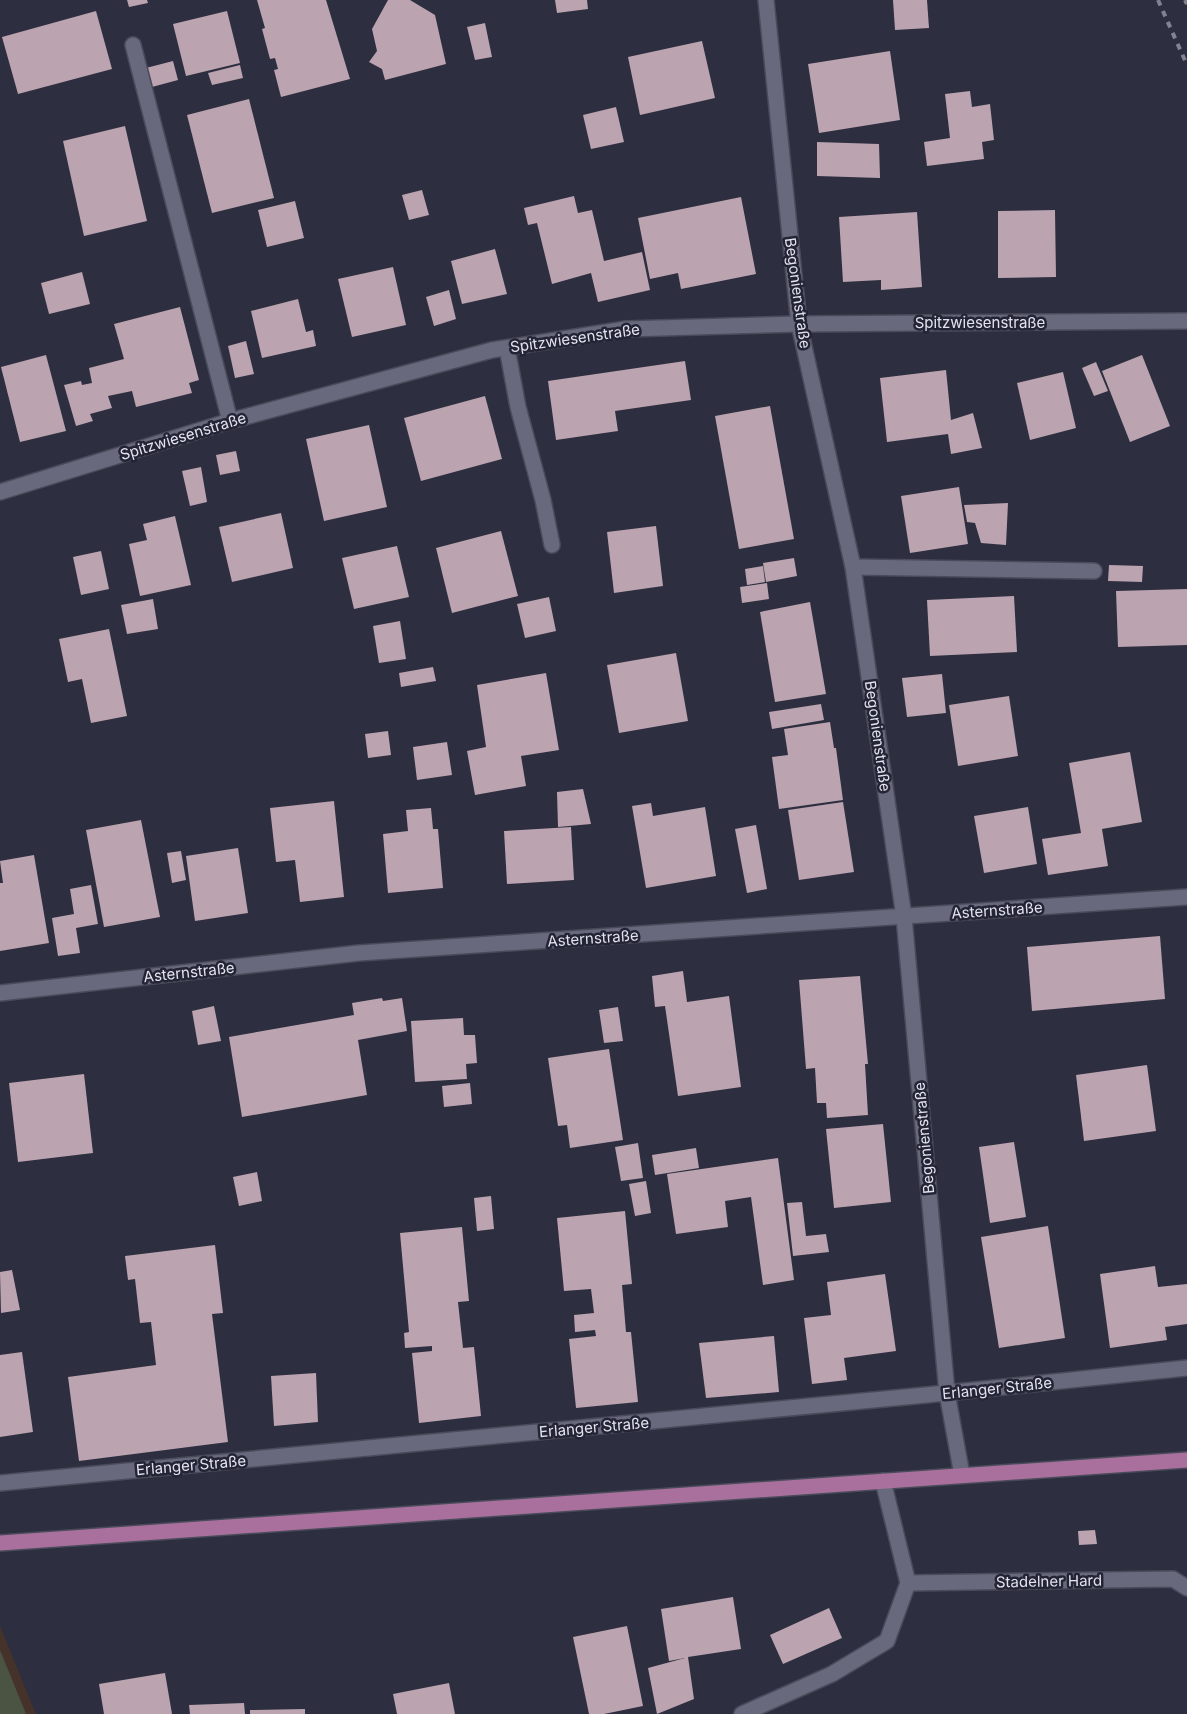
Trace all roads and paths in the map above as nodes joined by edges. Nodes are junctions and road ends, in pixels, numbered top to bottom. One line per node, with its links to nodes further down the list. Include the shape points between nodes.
1 (766, 0): 4 (street, Begonienstraße)
2 (133, 46): 6 (street)
3 (1187, 321): 4 (street, Spitzwiesenstraße)
4 (799, 324): 5 (street, Spitzwiesenstraße, via 626,329); 9 (street, Begonienstraße)
5 (507, 348): 6 (street, Spitzwiesenstraße); 8 (street)
6 (230, 421): 7 (street, Spitzwiesenstraße)
7 (0, 492)
8 (552, 545)
9 (853, 567): 10 (street); 12 (street, Begonienstraße)
10 (1094, 571)
11 (1187, 898): 12 (street, Asternstraße)
12 (904, 917): 13 (street, Asternstraße, via 359,954); 15 (street, Begonienstraße)
13 (0, 993)
14 (1187, 1368): 15 (street, Erlanger Straße)
15 (947, 1393): 17 (street, Begonienstraße); 19 (street, Erlanger Straße)
16 (1187, 1460): 17 (main road)
17 (962, 1475): 18 (main road)
18 (883, 1480): 20 (main road); 21 (street)
19 (0, 1483)
20 (0, 1543)
21 (908, 1583): 22 (street, Stadelner Hard, via 1173,1579); 23 (street, via 887,1641 832,1674)
22 (1187, 1588)
23 (742, 1714)

